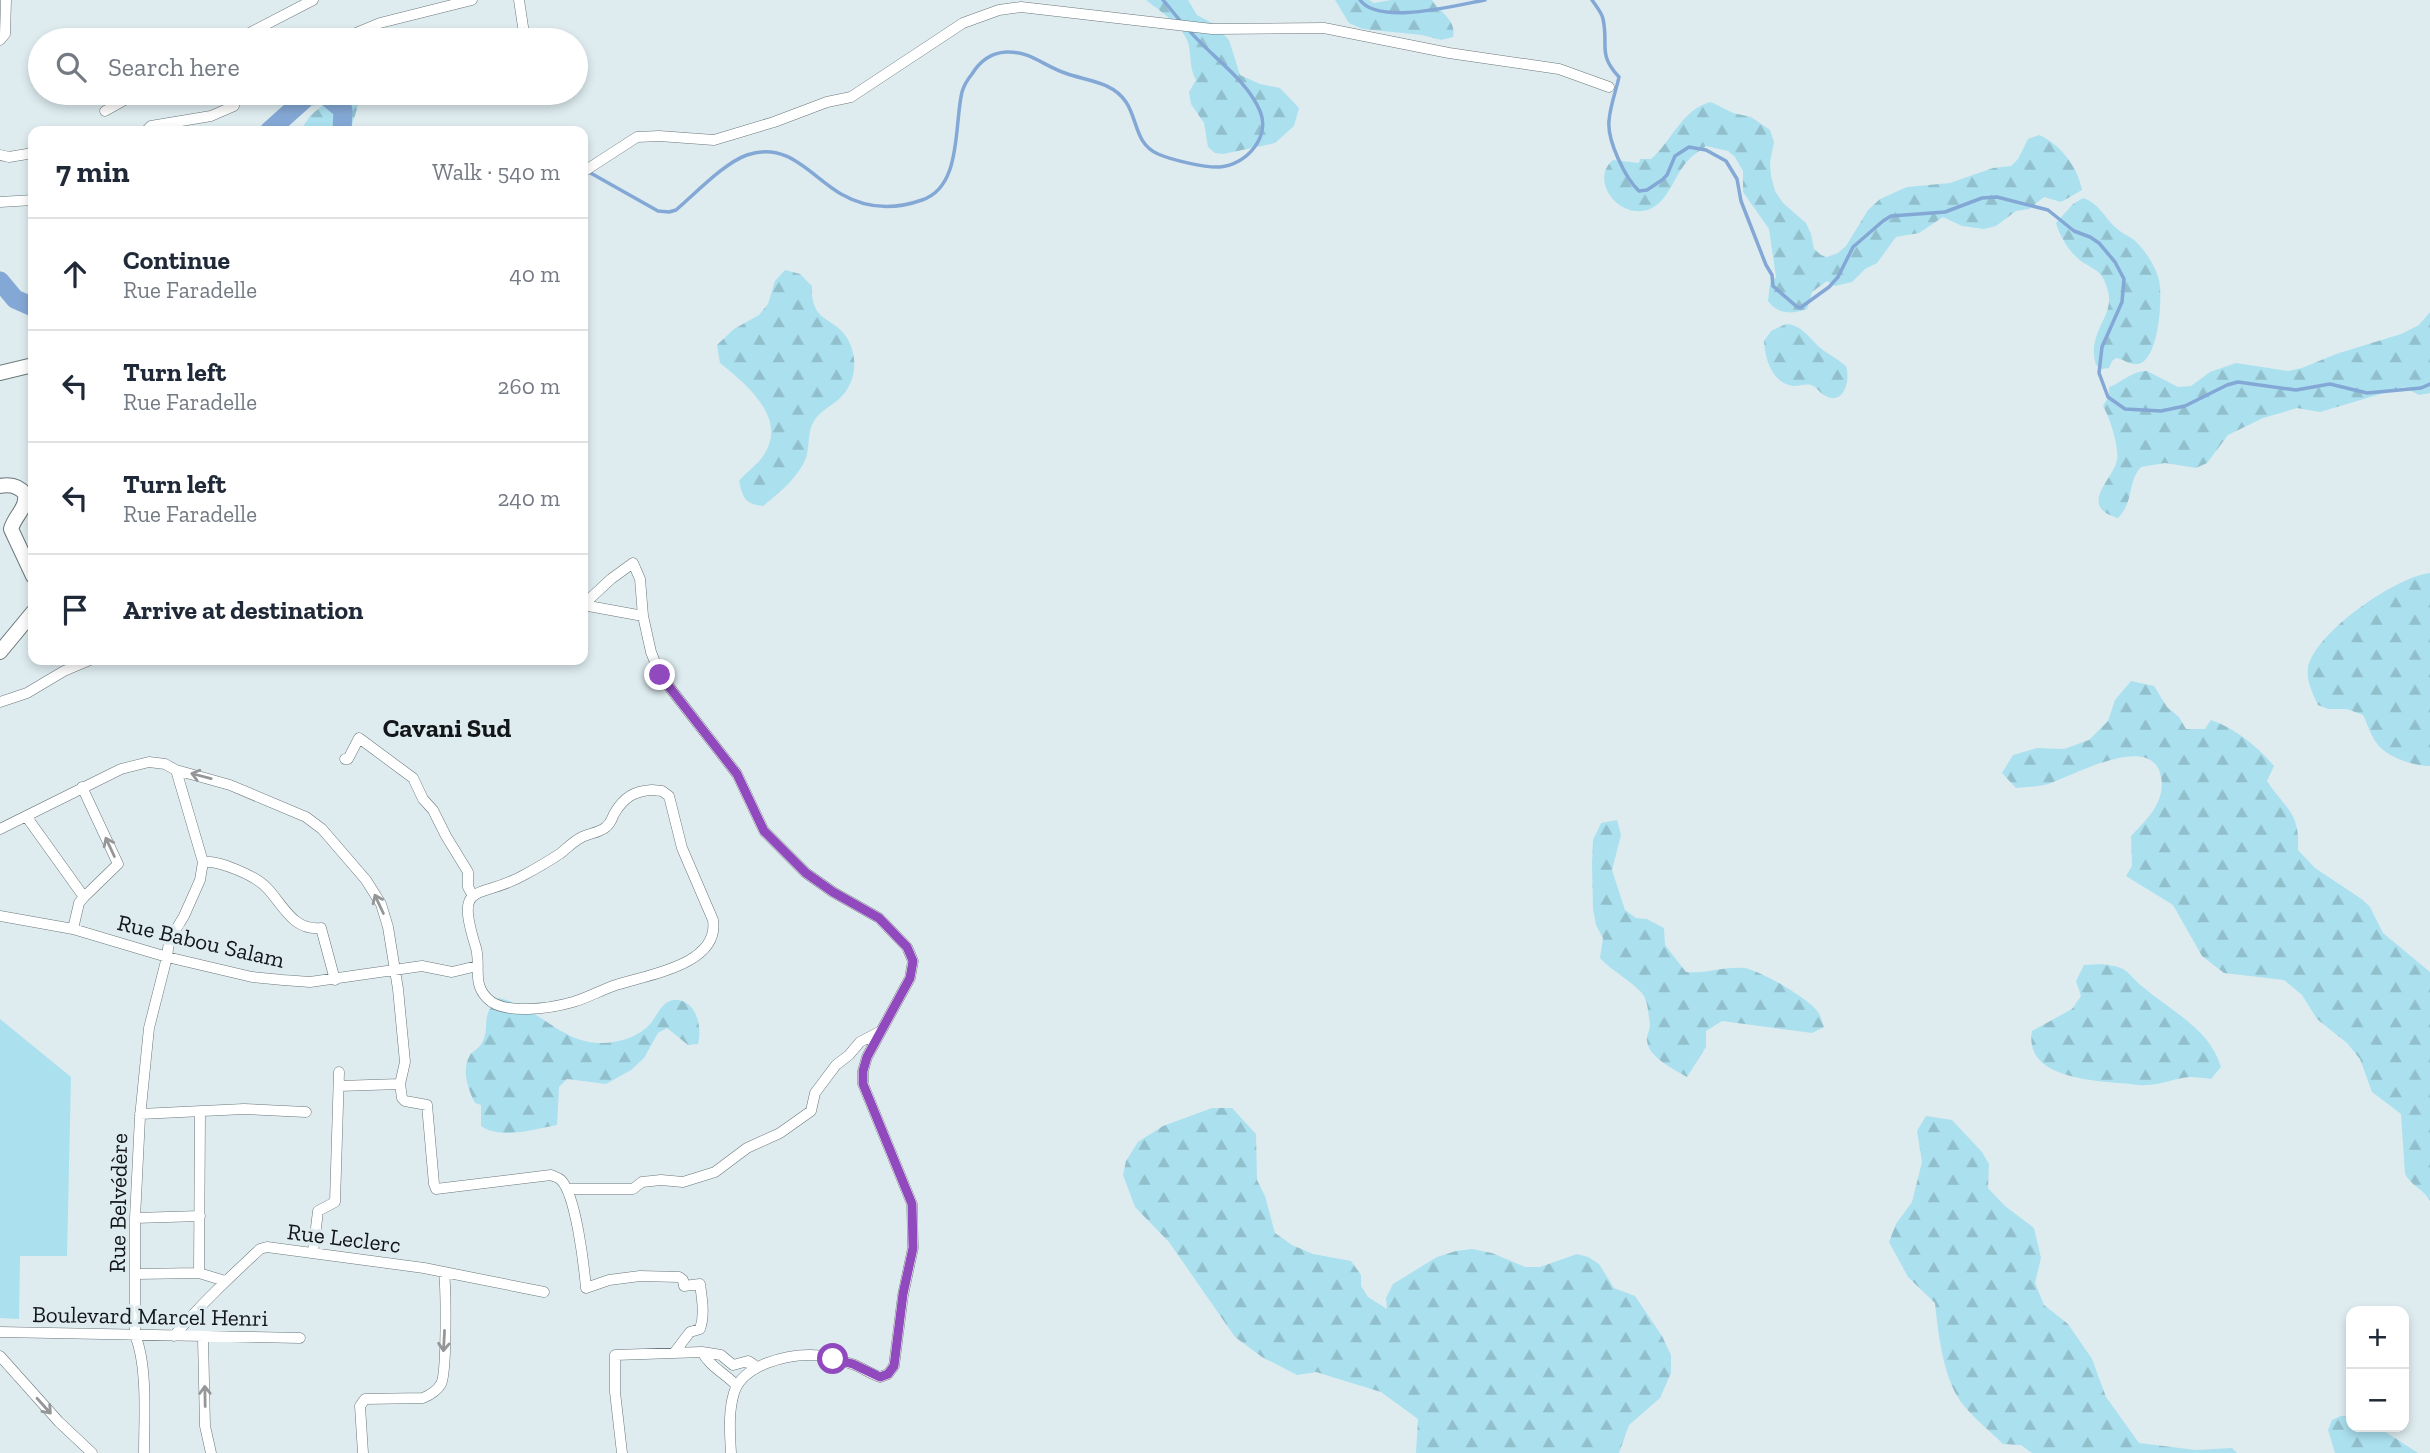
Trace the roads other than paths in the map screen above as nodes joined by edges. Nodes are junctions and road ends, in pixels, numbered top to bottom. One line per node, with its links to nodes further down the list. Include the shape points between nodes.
1 (5, 0): 8 (street, via 5,34)
2 (313, 0): 5 (street)
3 (472, 0): 6 (street)
4 (519, 0): 7 (street)
5 (259, 28)
6 (368, 28)
7 (523, 28)
8 (0, 40)
9 (1609, 87): 16 (street, via 1559,69 1324,28 1212,29 1021,7 963,23 851,97 714,140 637,137)
10 (116, 105): 12 (street)
11 (234, 105): 13 (street, via 211,117)
12 (105, 111)
13 (151, 126)
14 (28, 154): 15 (street)
15 (0, 155)
16 (588, 168)
17 (28, 200): 18 (street)
18 (0, 202)
19 (28, 366): 20 (street)
20 (0, 373)
21 (0, 486): 22 (street, via 10,485 25,494 23,509 11,529)
22 (28, 565)
23 (588, 600): 25 (street, via 633,563 640,579)
24 (588, 606): 25 (street)
25 (643, 616): 44 (street, via 660,675 737,774 764,831 806,873 879,918 907,947 913,961 910,978)
26 (28, 619): 27 (street)
27 (0, 652)
28 (78, 665): 29 (street)
29 (0, 702)
30 (345, 759): 36 (street, via 359,738 413,778 468,872)
31 (176, 770): 32 (street, via 149,762); 35 (street); 42 (street, one-way to 31, via 381,904 322,829 306,817 230,785)
32 (82, 787): 33 (street); 37 (street, one-way to 32, via 118,864)
33 (26, 816): 34 (street); 37 (street)
34 (0, 829)
35 (203, 862): 40 (street, Rue Belvédère, via 200,880 169,941); 43 (street, via 221,864 258,881 299,925 321,928)
36 (472, 896): 41 (street, via 467,919); 41 (street, via 519,878 581,837 607,826 633,793 662,791 669,796 682,848 715,930 708,945 684,964 574,1002 536,1008 499,1008 487,1000 477,980)
37 (84, 897): 39 (street)
38 (0, 916): 39 (street, Rue Babou Salam)
39 (73, 929): 40 (street, Rue Babou Salam)
40 (167, 957): 43 (street, Rue Babou Salam, via 253,977 310,982); 50 (street, Rue Belvédère, via 149,1028)
41 (477, 967): 42 (street, Rue Babou Salam, via 452,972 422,966)
42 (395, 970): 43 (street, Rue Babou Salam); 46 (street, via 405,1062)
43 (335, 979)
44 (879, 1032): 51 (street, via 860,1042 836,1065 815,1093 811,1111 720,1169 683,1182 642,1182 633,1189); 68 (street, via 867,1057 863,1084 912,1204 914,1223 894,1366 880,1377 853,1364 814,1355 788,1357)
45 (339, 1072): 47 (street)
46 (400, 1084): 47 (street); 51 (street, via 403,1100 428,1107 436,1188 551,1175)
47 (339, 1086): 54 (street, via 335,1202 318,1211)
48 (200, 1112): 49 (street); 50 (street); 52 (street)
49 (306, 1112)
50 (140, 1114): 53 (street, Rue Belvédère)
51 (566, 1189): 66 (street, via 583,1251 586,1288 640,1276 679,1277 684,1286 699,1284 704,1309 700,1329 690,1332)
52 (200, 1216): 53 (street); 55 (street)
53 (135, 1218): 57 (street, Rue Belvédère)
54 (313, 1253): 56 (street, Rue Leclerc); 58 (street, Rue Leclerc, via 260,1249)
55 (199, 1273): 57 (street); 58 (street)
56 (444, 1273): 59 (street, Rue Leclerc); 73 (street, one-way to 73, via 442,1383 423,1398 365,1399 360,1406)
57 (136, 1274): 61 (street, Rue Belvédère)
58 (225, 1282): 62 (street, Rue Leclerc)
59 (544, 1292)
60 (0, 1332): 61 (street, Boulevard Marcel Henri)
61 (135, 1335): 62 (street, Boulevard Marcel Henri); 71 (street, Rue Belvédère, via 144,1399)
62 (174, 1336): 63 (street, Boulevard Marcel Henri)
63 (203, 1338): 64 (street, Boulevard Marcel Henri); 72 (street, one-way to 63, via 205,1426)
64 (300, 1338)
65 (702, 1352): 66 (street); 68 (street, via 721,1355 733,1365 748,1361); 69 (street)
66 (674, 1353): 74 (street, via 615,1355)
67 (0, 1356): 70 (street, one-way to 70)
68 (755, 1369): 69 (street)
69 (737, 1386): 75 (street, via 730,1422)
70 (92, 1453)
71 (144, 1453)
72 (211, 1453)
73 (363, 1453)
74 (622, 1453)
75 (731, 1453)

